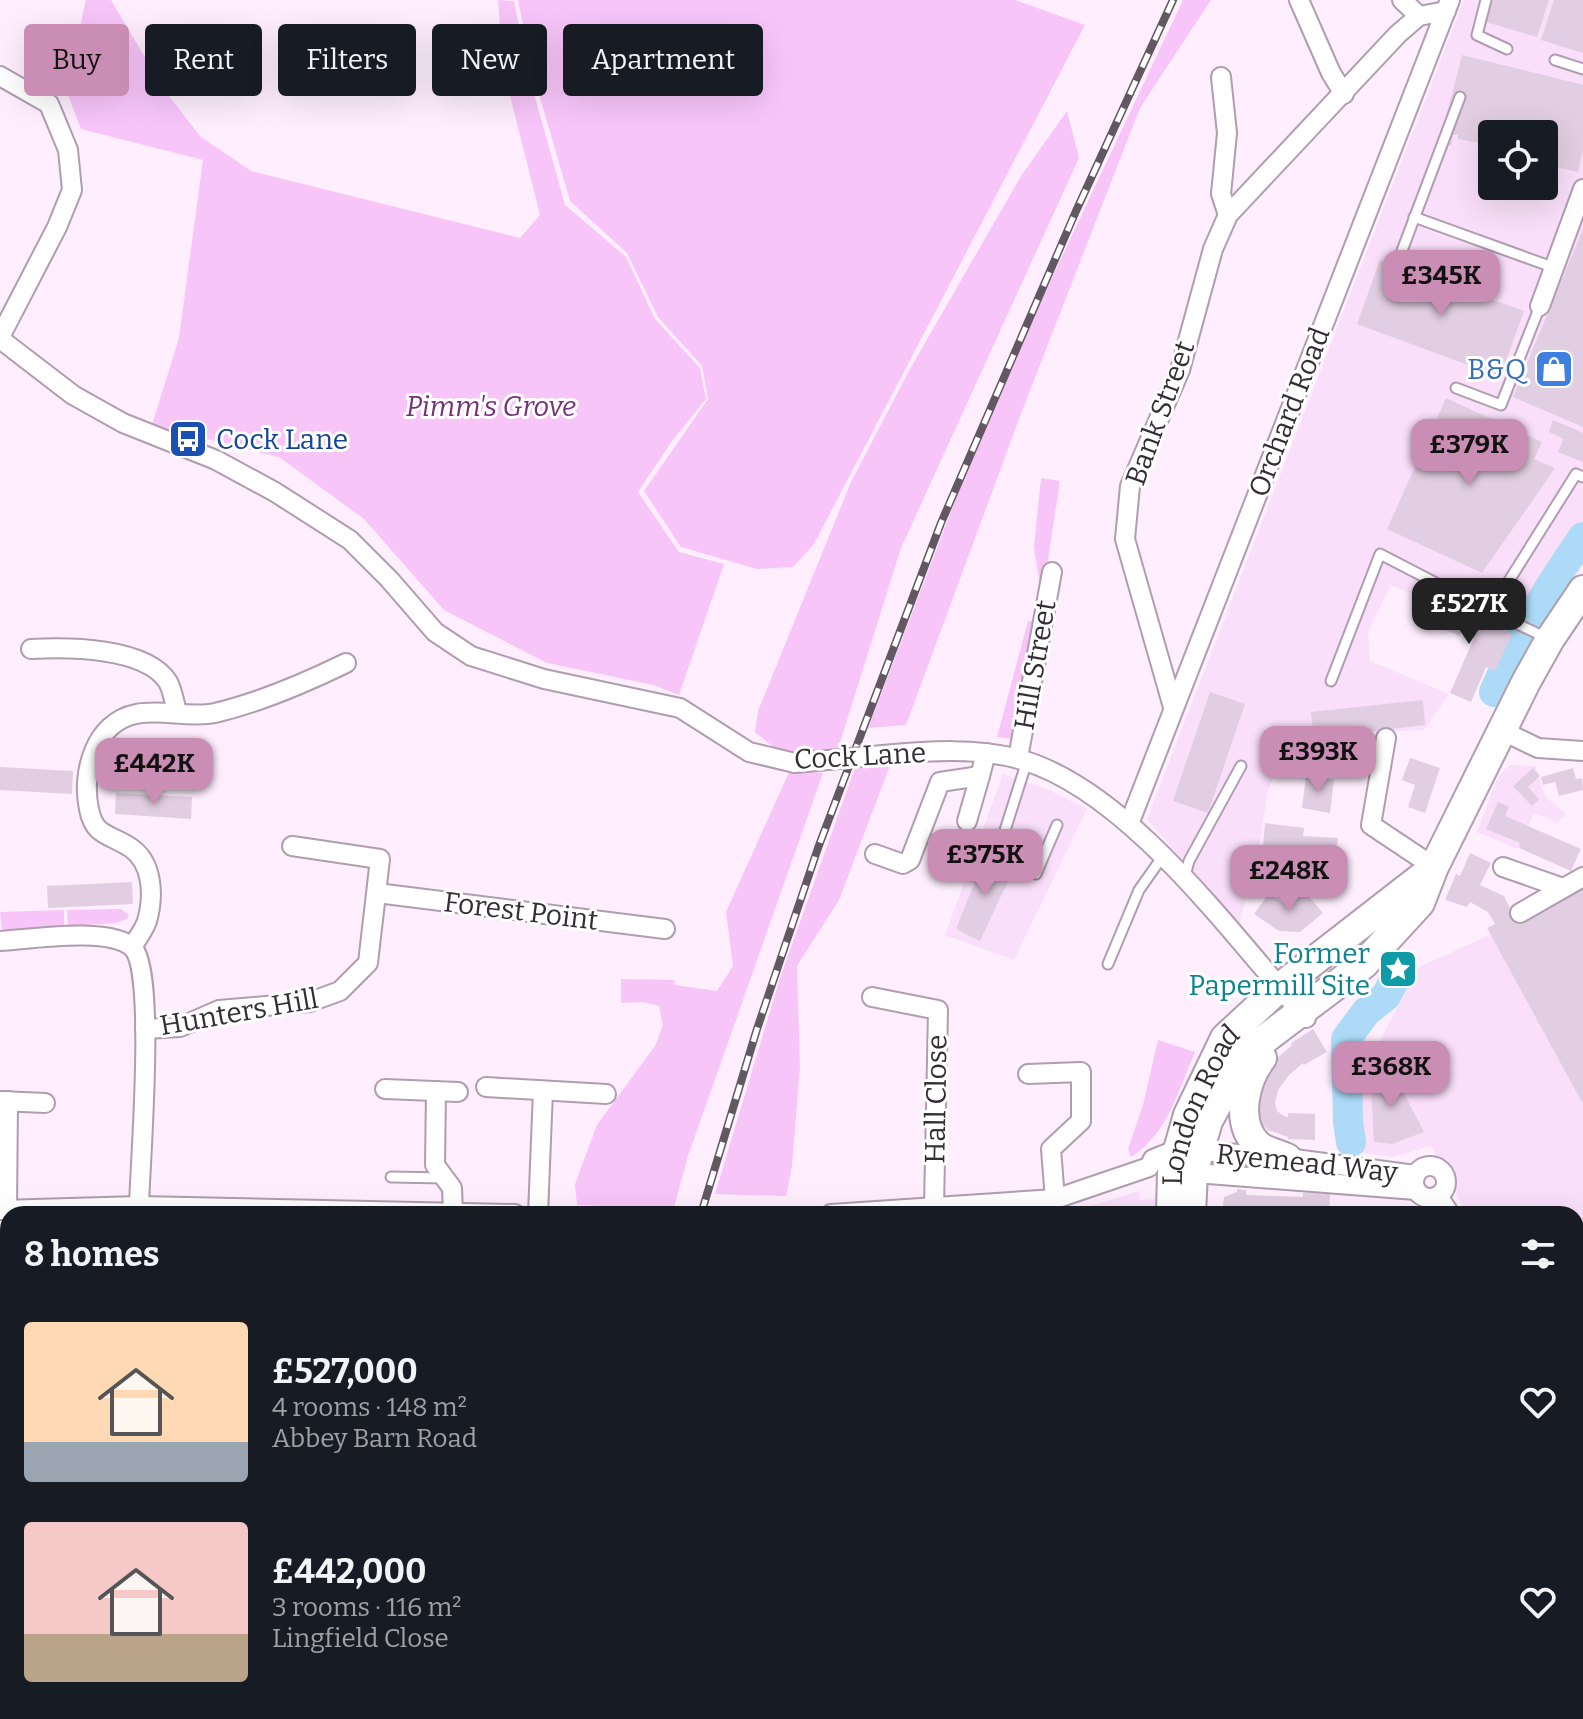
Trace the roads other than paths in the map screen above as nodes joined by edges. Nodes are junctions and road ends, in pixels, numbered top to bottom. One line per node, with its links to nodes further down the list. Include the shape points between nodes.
1 (1299, 0): 11 (street)
2 (1402, 0): 5 (street)
3 (1486, 0): 6 (lane, via 1477,35)
4 (1448, 6): 5 (street); 29 (street, Orchard Road)
5 (1419, 16): 11 (street, Bank Street)
6 (1507, 49)
7 (1555, 60): 8 (lane)
8 (1583, 69)
9 (0, 76): 19 (street, via 49,104 68,150 72,190)
10 (1221, 77): 14 (street, via 1227,133 1221,194)
11 (1344, 94): 14 (street, Bank Street)
12 (1460, 97): 15 (lane)
13 (1583, 189): 17 (street)
14 (1228, 215): 29 (street, Bank Street, via 1213,249 1180,370 1130,486 1125,539)
15 (1414, 217): 16 (lane); 17 (lane)
16 (1400, 256)
17 (1555, 268): 18 (street)
18 (1540, 306): 20 (lane, via 1501,405)
19 (0, 338): 34 (street, Cock Lane, bridge, via 89,404 216,460 350,540 435,632 471,656 544,679 680,708 749,752 795,763 923,752)
20 (1456, 388)
21 (1583, 477): 24 (lane, via 1576,474)
22 (1052, 572): 35 (street, Hill Street)
23 (1583, 590): 25 (main road)
24 (1490, 611): 25 (lane); 28 (lane, via 1380,554)
25 (1542, 636): 31 (main road)
26 (31, 649): 30 (street, via 93,650 137,661 166,679)
27 (346, 663): 30 (street, via 257,701 201,715)
28 (1331, 681)
29 (1173, 707): 39 (street, Orchard Road)
30 (177, 712): 54 (street, via 133,715 121,721 99,740 90,760 88,808 94,823 99,832 133,850 147,867 148,915)
31 (1503, 731): 33 (street, via 1538,748); 44 (main road)
32 (1386, 738): 44 (street, via 1371,825)
33 (1583, 751)
34 (986, 753): 35 (street, Cock Lane); 37 (street)
35 (1023, 760): 39 (street, Cock Lane, via 1077,786); 40 (lane, via 1000,846 1036,874)
36 (1241, 766): 47 (lane)
37 (980, 776): 38 (street); 42 (street, via 940,782 910,860 903,864)
38 (967, 821)
39 (1129, 824): 43 (street, Cock Lane)
40 (1057, 825)
41 (292, 846): 49 (street, Hunters Hill, via 380,859)
42 (875, 854)
43 (1163, 856): 47 (street, Cock Lane); 55 (lane, via 1139,890)
44 (1434, 867): 50 (main road, London Road); 57 (main road, London Road, via 1349,932)
45 (1503, 867): 48 (street)
46 (1583, 877): 48 (street)
47 (1184, 879): 57 (street, Cock Lane)
48 (1563, 888): 51 (street)
49 (377, 893): 52 (street, Forest Point); 58 (street, Hunters Hill, via 368,963 340,991 310,1002 219,1010 180,1027)
50 (1420, 903): 57 (main road); 57 (main road, London Road, via 1364,964)
51 (1520, 913)
52 (665, 929)
53 (0, 941): 54 (street, via 100,934)
54 (132, 947): 58 (street, via 143,974)
55 (1108, 964)
56 (872, 997): 79 (street, Hall Close, via 938,1010)
57 (1292, 1003): 68 (main road, via 1259,1060 1246,1096 1244,1123 1258,1146); 69 (main road, London Road, via 1245,1054)
58 (145, 1029): 76 (street)
59 (1028, 1074): 74 (street, via 1081,1072 1081,1121 1051,1149)
60 (486, 1087): 63 (street)
61 (385, 1089): 62 (street)
62 (436, 1091): 64 (street); 71 (street, via 435,1165)
63 (543, 1091): 65 (street); 78 (street)
64 (458, 1092)
65 (606, 1094)
66 (4, 1101): 67 (street); 75 (street)
67 (45, 1103)
68 (1287, 1158): 69 (street, Ryemead Way); 72 (street, Ryemead Way)
69 (1178, 1162): 72 (street, Ryemead Way); 74 (street); 81 (main road, London Road); 82 (main road, London Road)
70 (391, 1177): 71 (lane)
71 (445, 1178): 77 (street, via 452,1188)
72 (1416, 1182): 73 (street, Ryemead Way, via 1423,1196); 73 (street, Ryemead Way, via 1427,1166 1441,1170 1446,1184)
73 (1438, 1196): 83 (street, Ryemead Way)
74 (1055, 1199): 80 (street)
75 (4, 1206)
76 (139, 1206)
77 (453, 1206)
78 (538, 1206)
79 (934, 1206)
80 (997, 1206)
81 (1172, 1206)
82 (1189, 1206)
83 (1445, 1206)

